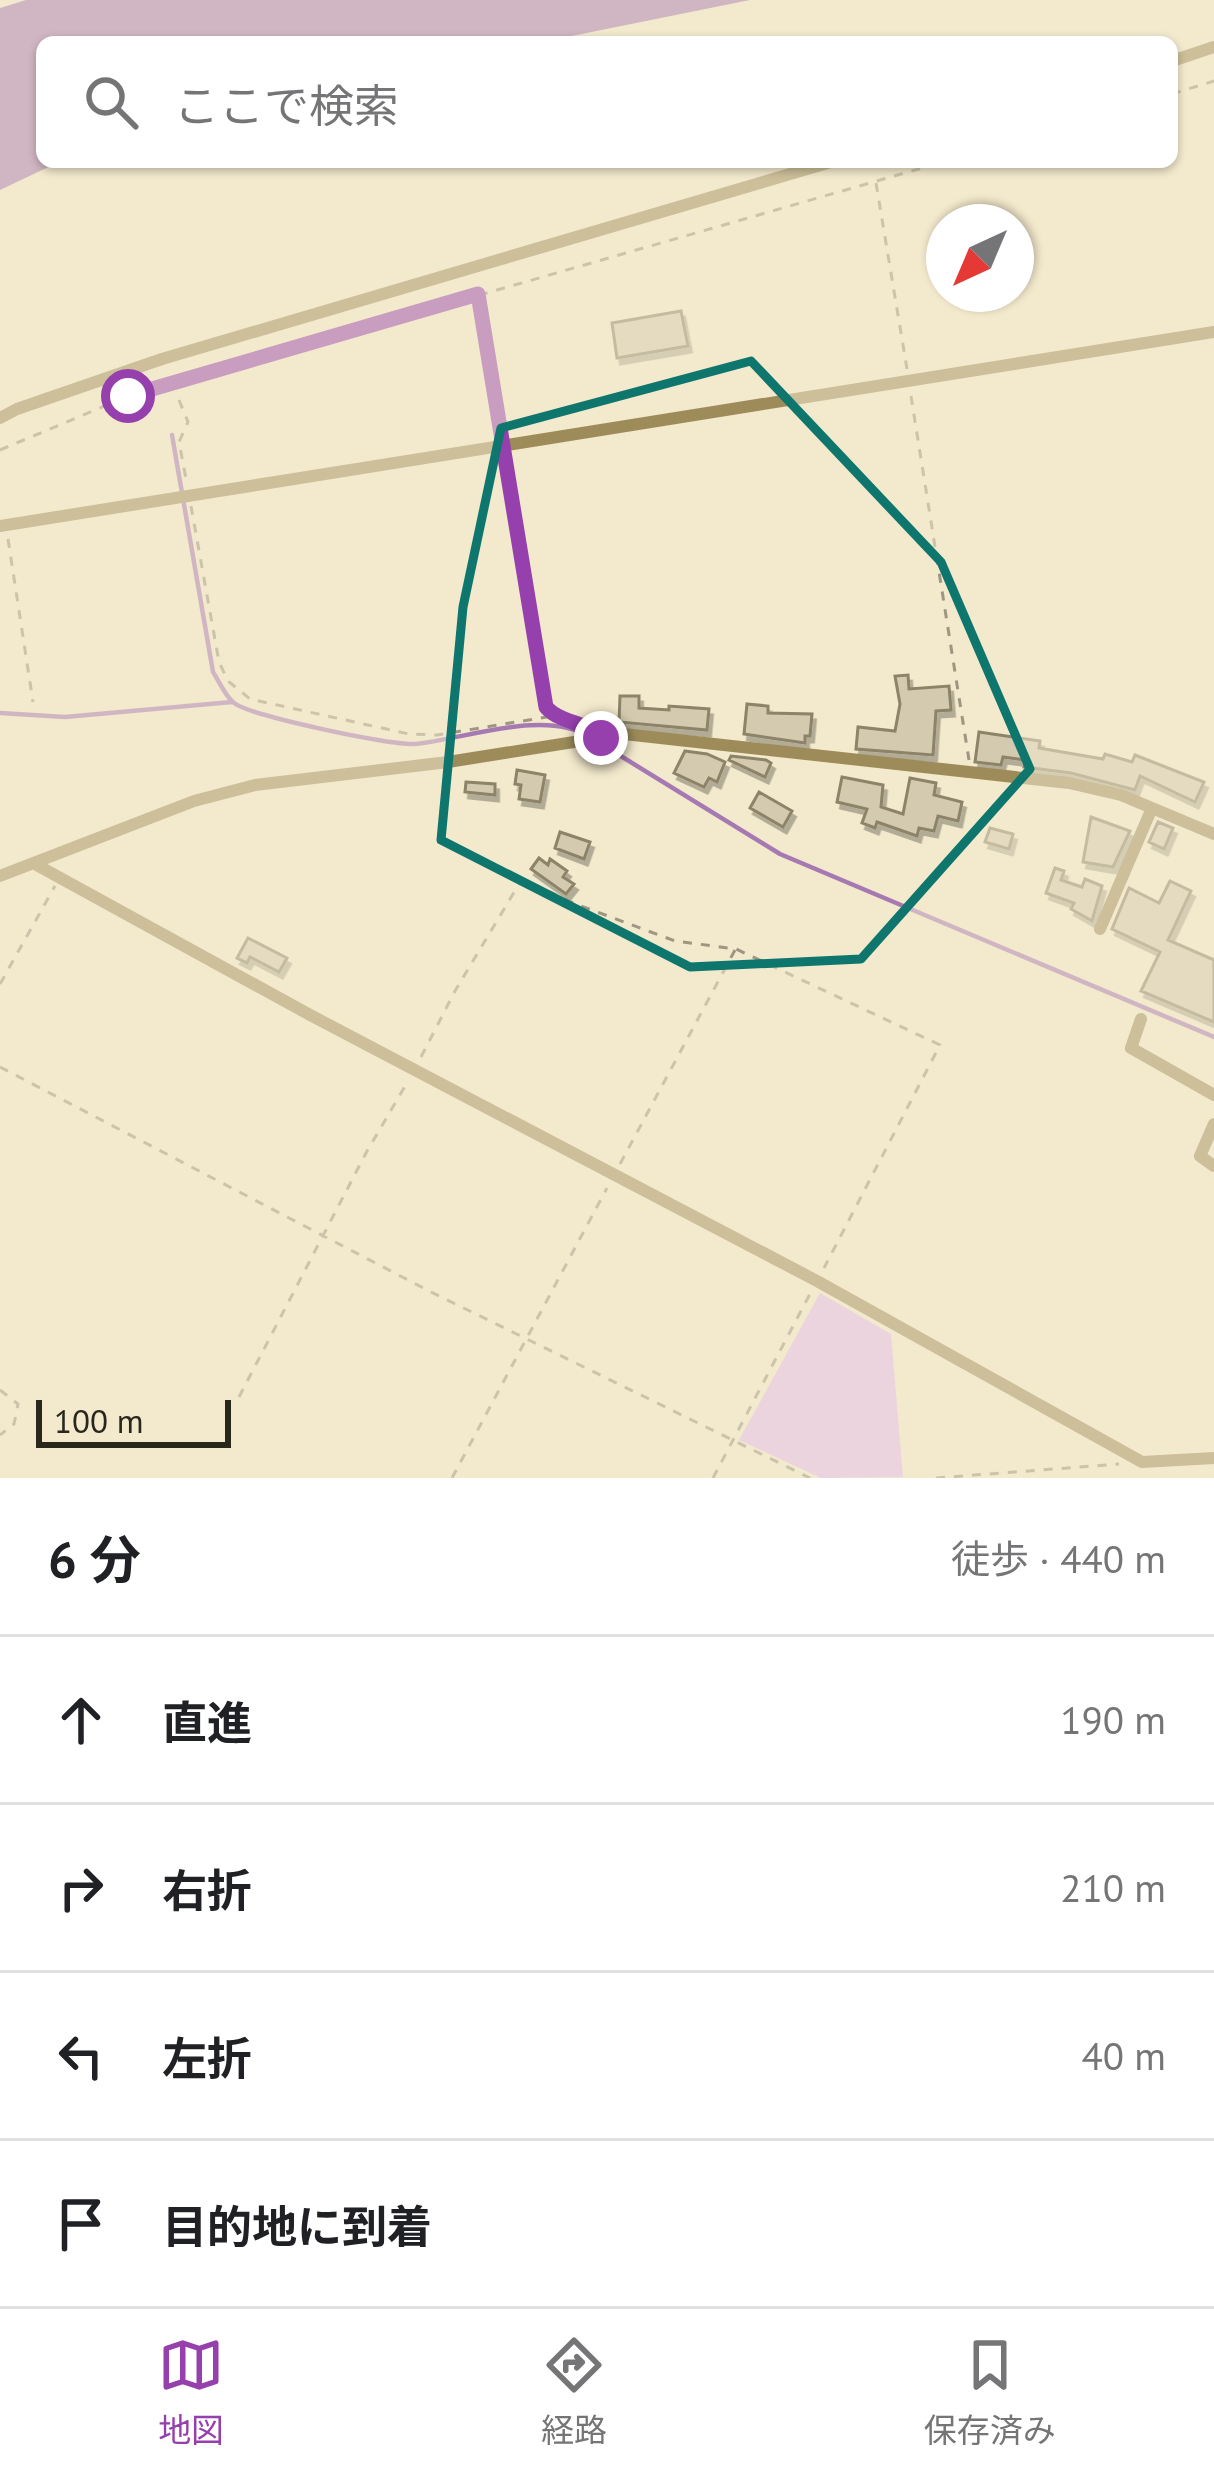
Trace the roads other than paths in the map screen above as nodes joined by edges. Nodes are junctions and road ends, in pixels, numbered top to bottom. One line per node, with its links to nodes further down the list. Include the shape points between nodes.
1 (1214, 47): 2 (street)
2 (1178, 59)
3 (811, 168): 5 (street, via 162,358)
4 (1214, 332): 6 (street)
5 (0, 418)
6 (3, 526)
7 (1152, 808): 8 (street); 9 (street, via 1069,783 648,734 255,785); 11 (street)
8 (1214, 834)
9 (33, 862): 10 (street); 16 (street, via 1142,1462)
10 (0, 876)
11 (1100, 928)
12 (1141, 1019): 13 (street, via 1130,1043 1137,1055)
13 (1214, 1095)
14 (1214, 1124): 15 (street, via 1200,1156)
15 (1214, 1166)
16 (1214, 1458)

